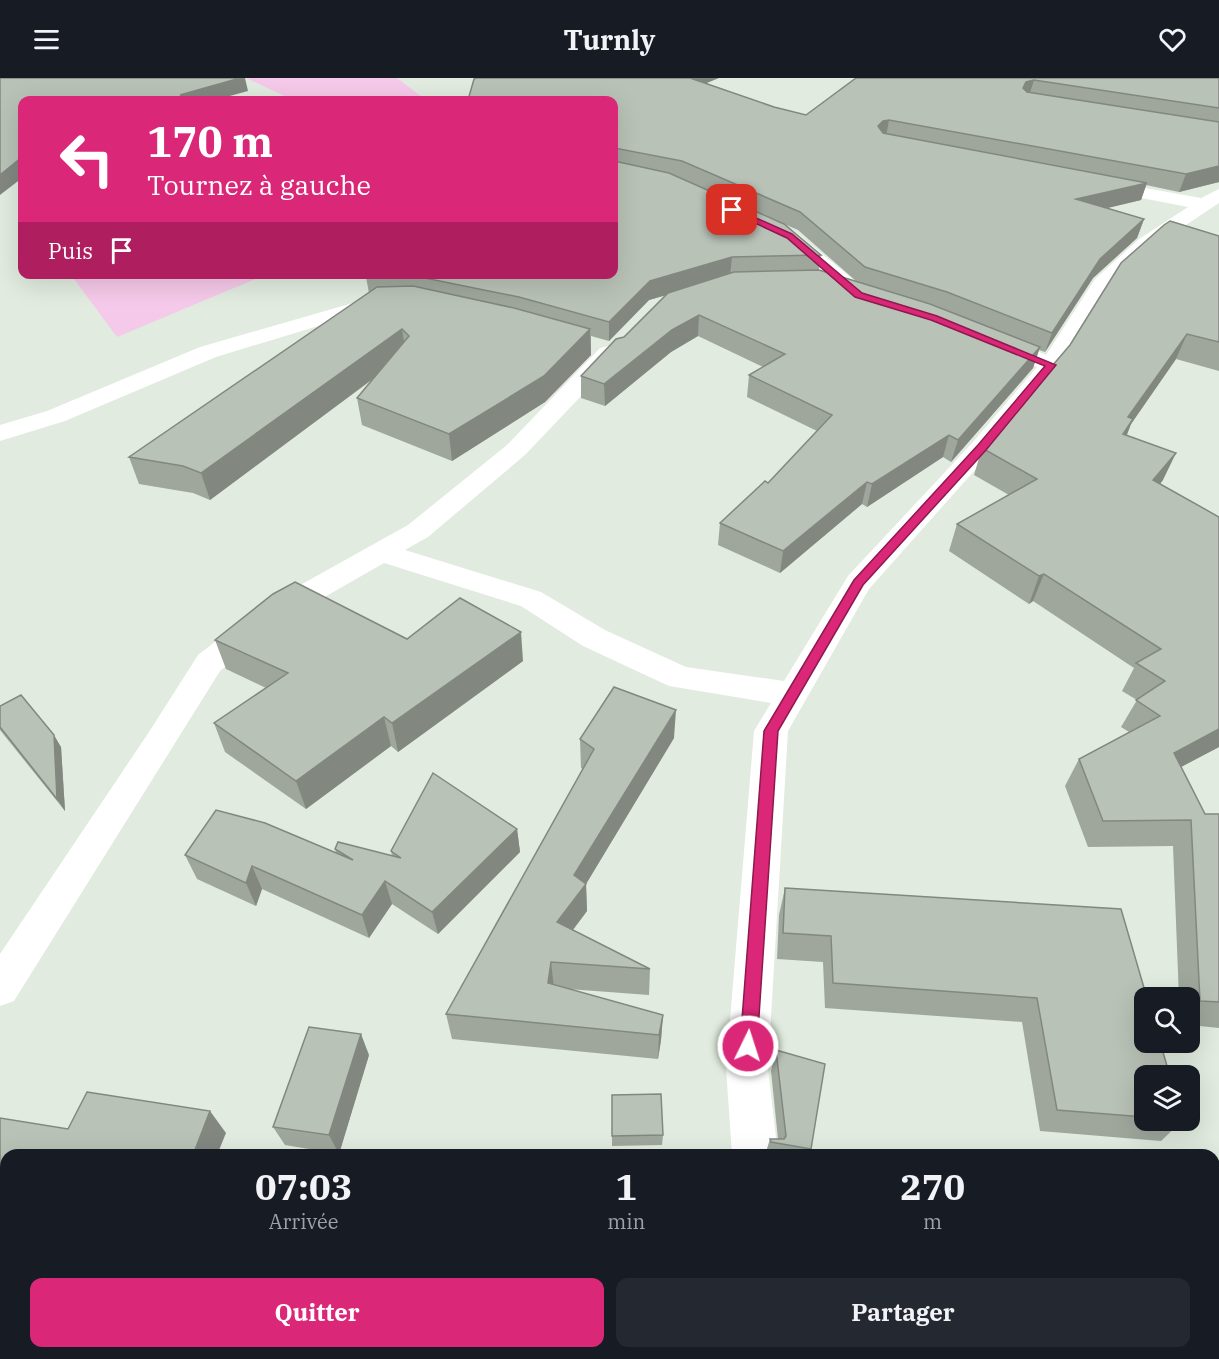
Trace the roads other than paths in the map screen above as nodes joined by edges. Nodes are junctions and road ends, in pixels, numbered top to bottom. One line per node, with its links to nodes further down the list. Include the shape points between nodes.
1 (1084, 182): 2 (street)
2 (1211, 199): 8 (street, via 1146,243 1102,283)
3 (768, 226): 4 (street, via 789,236 869,298)
4 (806, 282)
5 (405, 303): 9 (street, via 370,304 208,352 56,416)
6 (974, 334): 8 (street)
7 (583, 343): 10 (street, via 623,344 608,353 516,450 418,531)
8 (1051, 365): 11 (street, via 858,583)
9 (0, 433)
10 (381, 552): 11 (street, via 531,599 594,638 680,678); 12 (street, via 270,615 209,663)
11 (793, 694): 13 (street, via 771,731 747,1068)
12 (0, 988)
13 (754, 1149)

